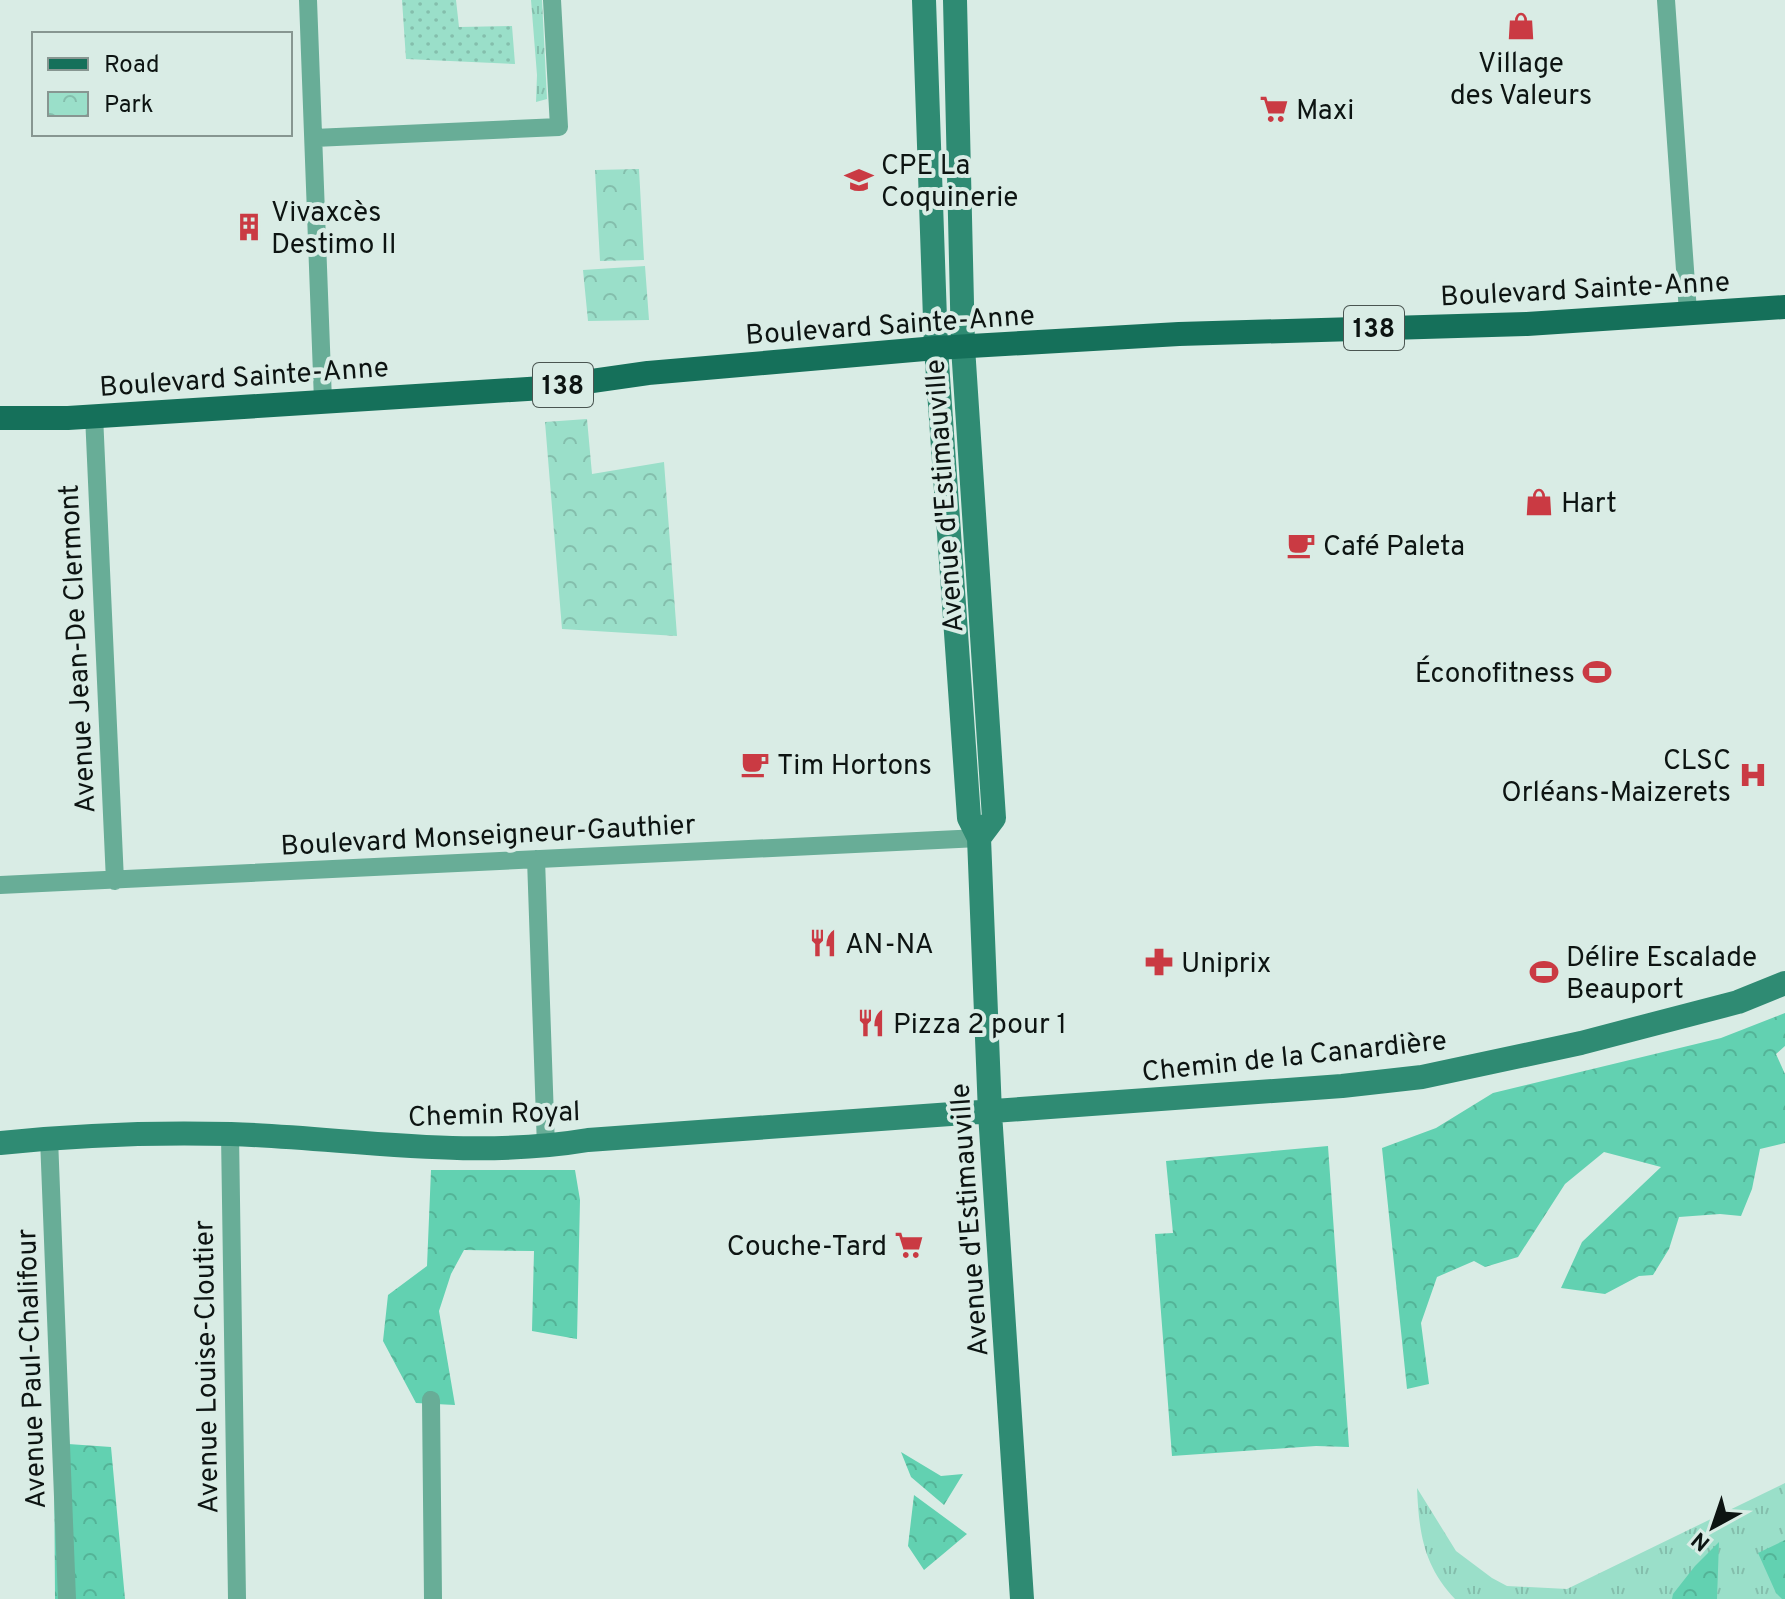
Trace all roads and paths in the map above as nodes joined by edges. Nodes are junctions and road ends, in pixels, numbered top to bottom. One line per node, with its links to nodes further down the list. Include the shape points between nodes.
1 (308, 0): 6 (street)
2 (552, 0): 6 (street, via 559,127)
3 (924, 0): 10 (main road, Avenue d'Estimauville)
4 (955, 0): 9 (main road, Avenue d'Estimauville)
5 (1666, 0): 8 (street)
6 (314, 138): 11 (street)
7 (1785, 307): 8 (main road, Boulevard Sainte-Anne / 138)
8 (1688, 312): 9 (main road, Boulevard Sainte-Anne / 138, via 1527,324 1179,334)
9 (963, 347): 10 (main road, Boulevard Sainte-Anne / 138); 14 (main road, Avenue d'Estimauville, via 994,818)
10 (936, 348): 11 (main road, Boulevard Sainte-Anne / 138, via 648,373 543,388); 14 (main road, Avenue d'Estimauville, via 969,818)
11 (323, 401): 12 (main road, Boulevard Sainte-Anne / 138)
12 (94, 415): 13 (main road, Boulevard Sainte-Anne / 138); 16 (street, Avenue Jean-De Clermont)
13 (0, 418)
14 (979, 838): 15 (street, Boulevard Monseigneur-Gauthier); 19 (main road, Avenue d'Estimauville)
15 (536, 859): 16 (street, Boulevard Monseigneur-Gauthier); 23 (street)
16 (115, 881): 17 (street, Boulevard Monseigneur-Gauthier)
17 (0, 885)
18 (1785, 983): 19 (main road, Chemin de la Canardière, via 1738,1002 1581,1043 1422,1077)
19 (990, 1113): 23 (main road, Chemin Royal); 28 (main road, Avenue d'Estimauville)
20 (230, 1134): 21 (main road, Chemin Royal); 23 (main road, Chemin Royal, via 452,1149); 26 (street, Avenue Louise-Cloutier)
21 (49, 1138): 22 (main road, Chemin Royal); 25 (street, Avenue Paul-Chalifour)
22 (0, 1143)
23 (546, 1147)
24 (431, 1400): 27 (street)
25 (67, 1599)
26 (237, 1599)
27 (433, 1599)
28 (1022, 1599)

